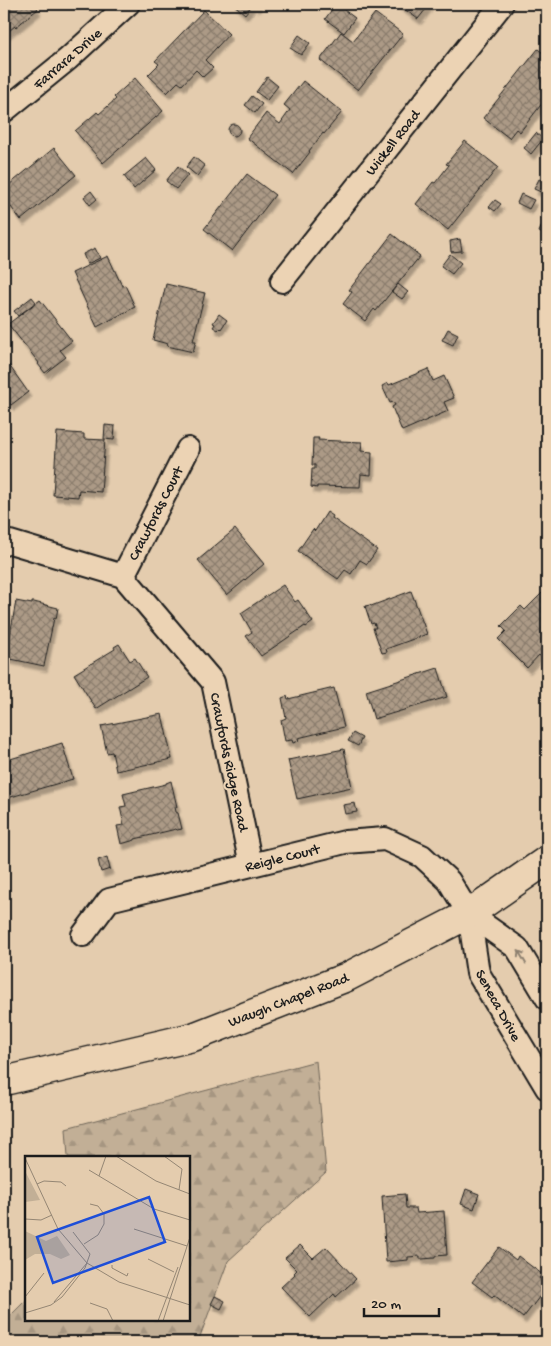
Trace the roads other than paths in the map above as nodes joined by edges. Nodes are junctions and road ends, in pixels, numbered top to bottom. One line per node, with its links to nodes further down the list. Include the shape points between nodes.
1 (128, 4): 3 (street, Farrara Drive)
2 (502, 4): 4 (street, Wickell Road)
3 (4, 111)
4 (282, 281)
5 (188, 449): 7 (street, Crawfords Court)
6 (4, 544): 7 (street, via 10,542)
7 (122, 576): 9 (street, Crawfords Ridge Road, via 213,682)
8 (547, 860): 10 (main road, Waugh Chapel Road)
9 (251, 865): 10 (street, Reigle Court, via 345,842 385,839 422,856 449,881); 11 (street, Reigle Court, via 109,900)
10 (469, 914): 12 (street, one-way to 10, via 516,948); 13 (main road, Waugh Chapel Road, via 347,977 193,1037); 14 (street, Seneca Drive, via 478,973)
11 (83, 935)
12 (547, 998)
13 (4, 1081)
14 (547, 1088)

